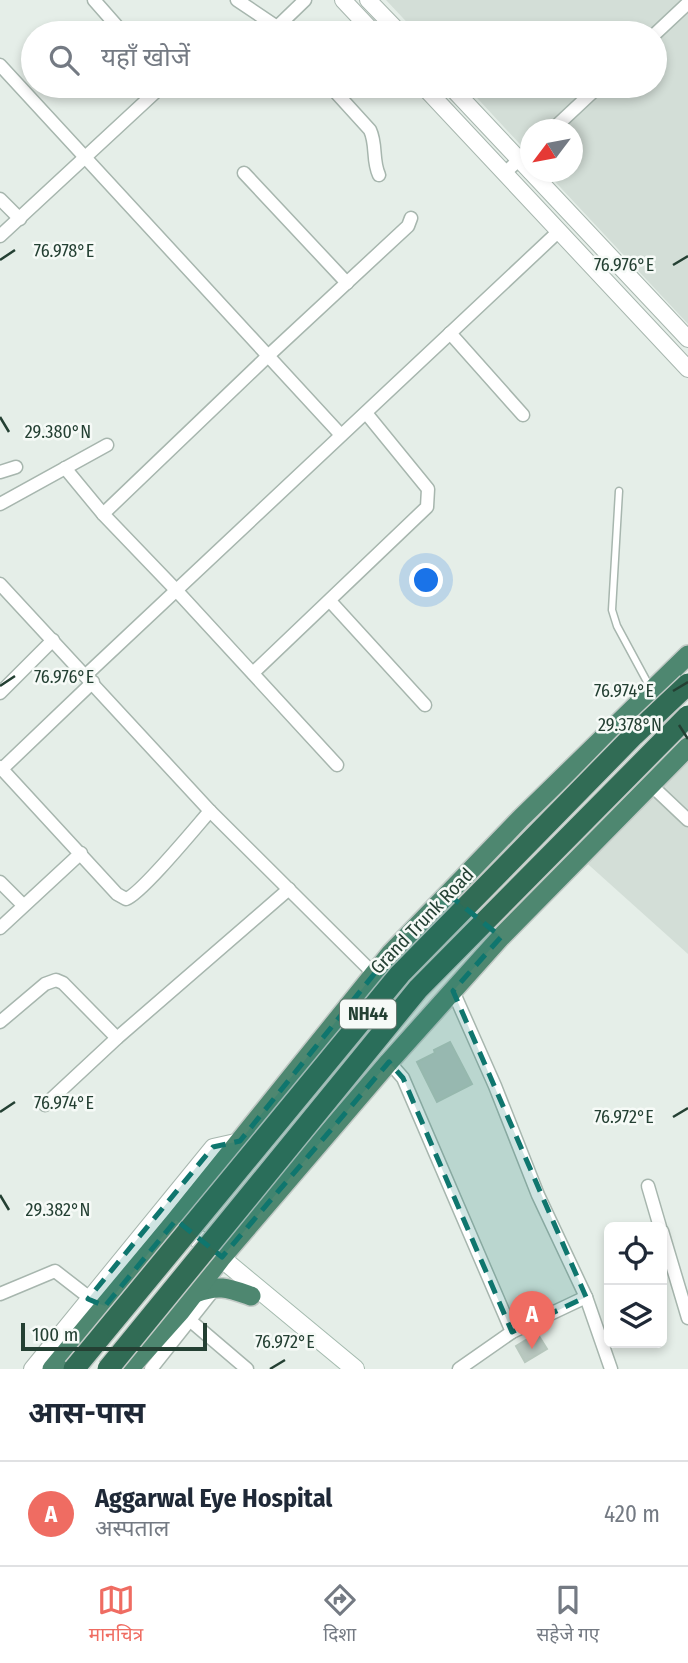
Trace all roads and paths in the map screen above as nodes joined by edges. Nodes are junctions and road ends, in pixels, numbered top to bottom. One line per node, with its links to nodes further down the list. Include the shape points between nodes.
1 (94, 0): 7 (street)
2 (237, 0): 8 (street)
3 (305, 0): 9 (street)
4 (343, 0): 10 (street)
5 (368, 0): 11 (street)
6 (688, 3): 12 (street)
7 (112, 21)
8 (267, 21)
9 (288, 21)
10 (363, 21)
11 (388, 21)
12 (667, 23)
13 (0, 65): 14 (street)
14 (21, 87)
15 (31, 98): 23 (street)
16 (149, 98): 23 (street)
17 (341, 98): 27 (street, via 374,139)
18 (434, 98): 26 (street)
19 (462, 98): 22 (street)
20 (586, 98): 21 (street)
21 (564, 119)
22 (520, 155)
23 (86, 156): 31 (street); 37 (street)
24 (520, 166): 26 (street)
25 (244, 173): 34 (street)
26 (505, 173): 32 (street)
27 (379, 175)
28 (545, 182): 36 (street)
29 (0, 199): 31 (street)
30 (411, 218): 34 (street)
31 (20, 219): 33 (street)
32 (559, 231): 35 (street); 38 (street)
33 (0, 236)
34 (347, 283): 37 (street)
35 (450, 333): 39 (street); 40 (street)
36 (688, 339)
37 (269, 355): 41 (street); 48 (street)
38 (688, 369)
39 (366, 413): 41 (street); 51 (street, via 428,489 426,507)
40 (523, 415)
41 (341, 435): 50 (street)
42 (107, 445): 44 (street)
43 (16, 467): 45 (street)
44 (65, 468): 47 (street); 48 (street)
45 (0, 472)
46 (619, 491): 57 (lane, via 612,610)
47 (0, 504)
48 (103, 514): 50 (street)
49 (0, 584): 52 (street)
50 (176, 590): 54 (street); 55 (street)
51 (330, 601): 54 (street); 59 (street)
52 (53, 640): 55 (street); 58 (street)
53 (688, 655): 57 (highway)
54 (253, 673): 62 (street)
55 (90, 679): 63 (street); 65 (street)
56 (688, 684): 97 (highway, Grand Trunk Road / NH44, bridge, via 401,974)
57 (652, 690): 70 (highway)
58 (0, 693)
59 (425, 705)
60 (688, 716): 98 (highway, NH44, bridge, via 418,989)
61 (688, 747): 64 (highway)
62 (337, 765)
63 (1, 768): 67 (street)
64 (651, 785): 66 (street); 73 (highway)
65 (210, 811): 67 (street, via 125,899); 69 (street)
66 (688, 820)
67 (81, 853): 71 (street)
68 (0, 882): 71 (street)
69 (289, 888): 74 (street); 77 (street)
70 (448, 894): 73 (highway); 74 (highway)
71 (23, 905): 72 (street)
72 (0, 928)
73 (501, 937): 75 (highway)
74 (374, 974): 80 (highway)
75 (453, 991): 78 (highway); 90 (street)
76 (0, 1022): 77 (street, via 56,980)
77 (117, 1038): 79 (street)
78 (388, 1062): 85 (highway); 94 (street, via 403,1078)
79 (45, 1105)
80 (240, 1141): 82 (highway); 91 (street, via 213,1147)
81 (648, 1186): 83 (street)
82 (176, 1220): 85 (main road); 91 (highway)
83 (659, 1222)
84 (667, 1249): 93 (street)
85 (219, 1262): 87 (highway); 89 (main road); 103 (main road)
86 (216, 1286): 87 (highway); 89 (highway); 92 (street)
87 (195, 1293): 92 (highway)
88 (0, 1294): 91 (street, via 55,1271)
89 (251, 1296): 102 (main road)
90 (586, 1297): 94 (street); 105 (street)
91 (97, 1302): 95 (street); 96 (highway)
92 (185, 1316): 99 (highway); 100 (street); 101 (street)
93 (688, 1318)
94 (512, 1332): 104 (street)
95 (32, 1369)
96 (52, 1369)
97 (74, 1369)
98 (108, 1369)
99 (129, 1369)
100 (151, 1369)
101 (247, 1369)
102 (338, 1369)
103 (355, 1369)
104 (458, 1369)
105 (611, 1369)

